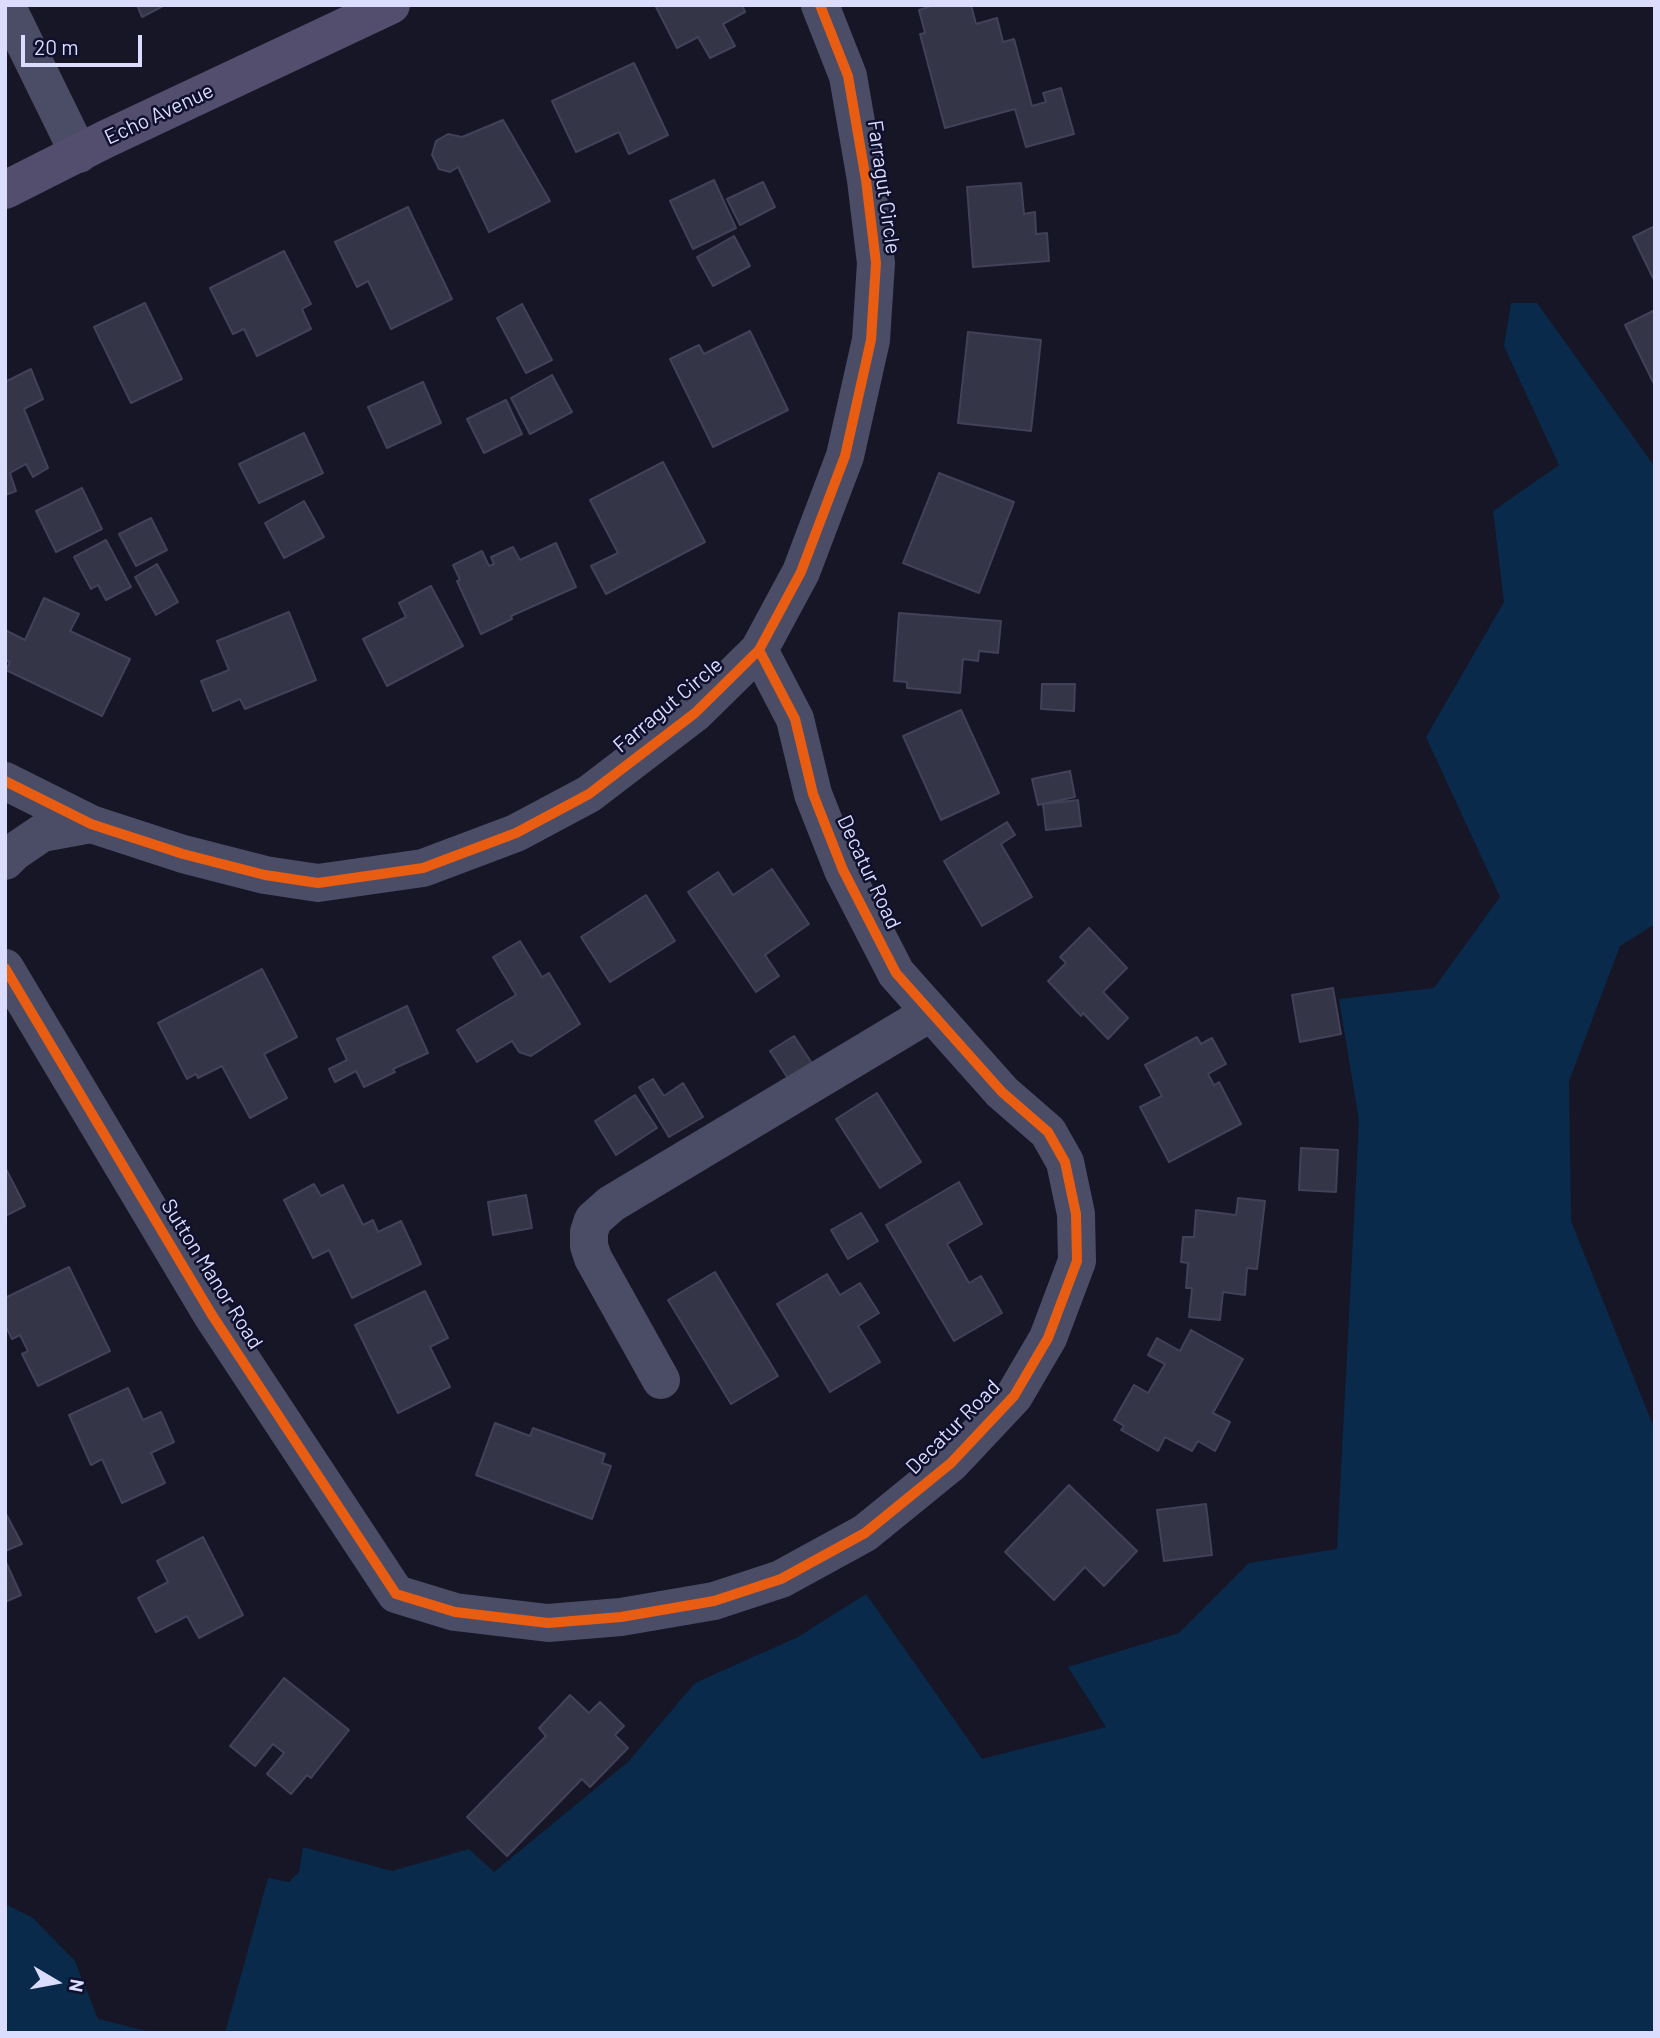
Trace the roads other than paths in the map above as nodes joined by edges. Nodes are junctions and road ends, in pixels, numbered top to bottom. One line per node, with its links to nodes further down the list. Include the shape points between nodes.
1 (6, 5): 4 (street)
2 (391, 5): 4 (main road, Echo Avenue)
3 (820, 5): 6 (street, Farragut Circle, via 848,76 866,180 876,262 871,340 845,456 801,572)
4 (79, 154): 5 (main road, Echo Avenue)
5 (5, 190)
6 (759, 650): 8 (street, Farragut Circle, via 695,713 589,794 516,833 423,868 318,883 183,854); 11 (street, Decatur Road, via 795,719 813,794 843,870 896,973)
7 (5, 781): 8 (street, Farragut Circle)
8 (91, 824): 9 (street, Farragut Circle, via 41,833)
9 (5, 861)
10 (5, 968): 13 (street, Sutton Manor Road, via 212,1315)
11 (930, 1013): 12 (street, via 611,1204 593,1220 589,1232 593,1258); 13 (street, Decatur Road, via 1002,1092 1048,1132 1065,1162 1076,1214 1077,1261 1048,1338 1014,1396 951,1463 865,1533 781,1579 714,1601 621,1617 548,1623 455,1612)
12 (661, 1380)
13 (396, 1594)

